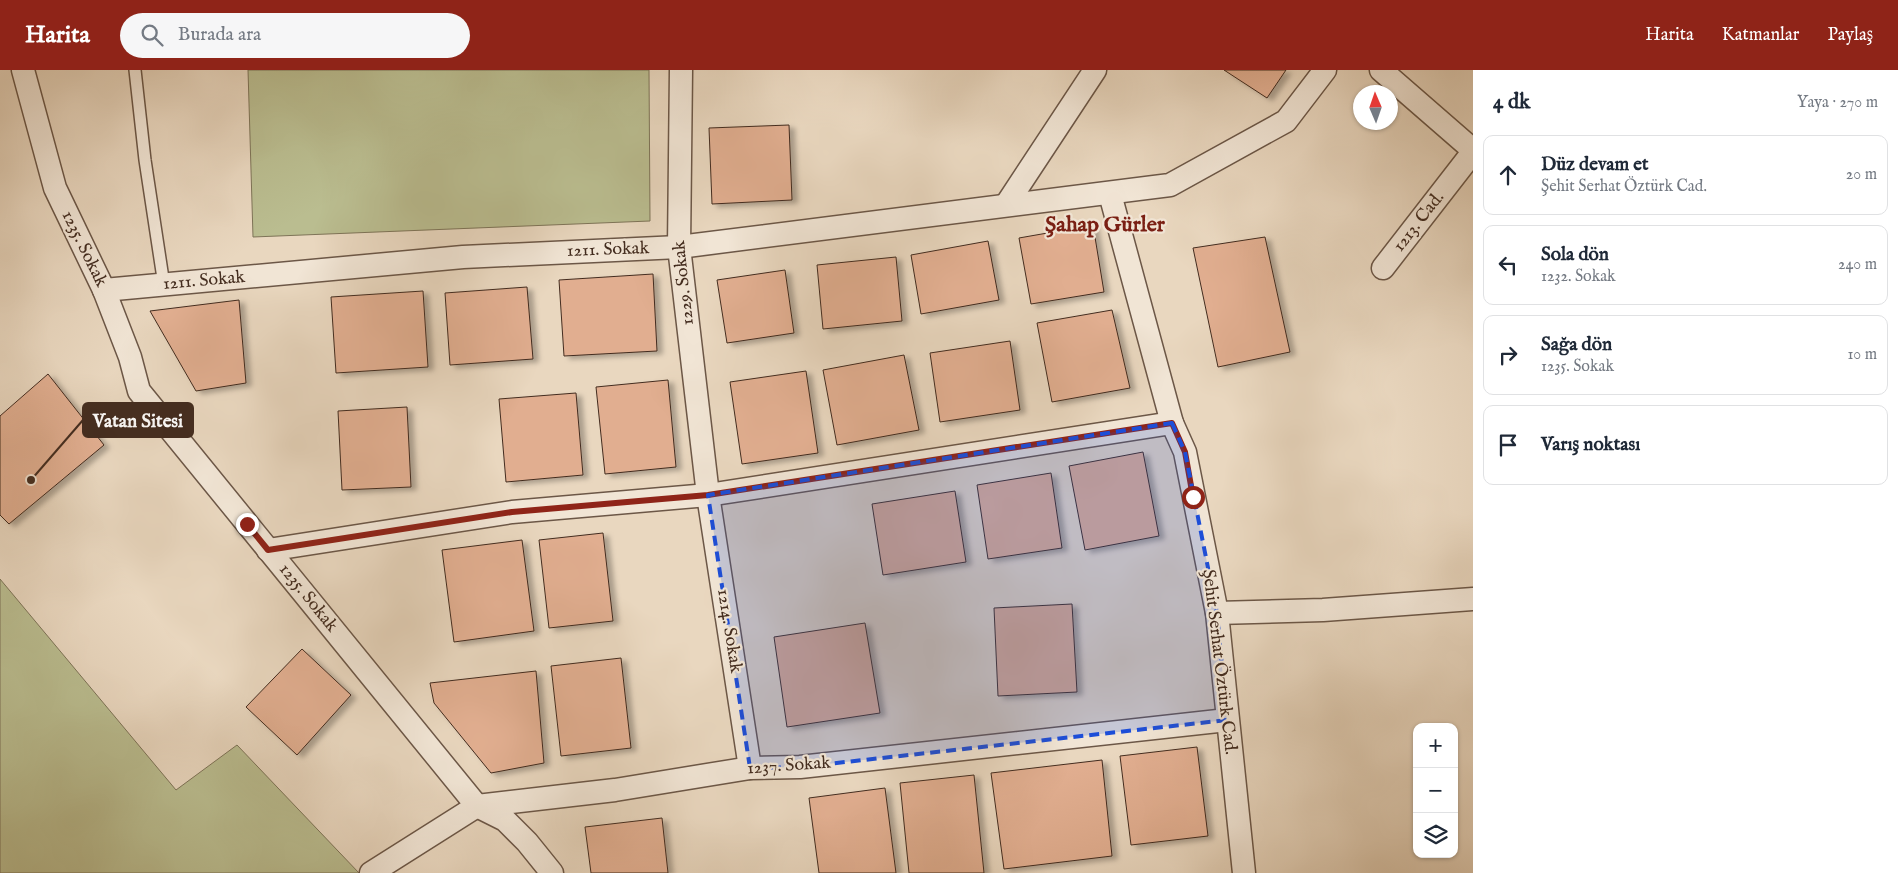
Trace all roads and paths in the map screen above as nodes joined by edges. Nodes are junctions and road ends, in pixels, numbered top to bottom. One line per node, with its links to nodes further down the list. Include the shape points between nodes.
1 (23, 70): 13 (street, 1235. Sokak, via 55,188)
2 (135, 70): 12 (lane)
3 (681, 70): 10 (street, 1229. Sokak)
4 (1095, 70): 9 (street)
5 (1325, 70): 8 (street, 1211. Sokak, via 1286,121 1170,185)
6 (1381, 70): 7 (street, 1213. Cad.)
7 (1473, 151): 11 (street, 1213. Cad.)
8 (1110, 194): 9 (street, 1211. Sokak); 14 (street, Şehit Serhat Öztürk Cad.)
9 (1006, 205): 10 (street, 1211. Sokak)
10 (679, 247): 12 (street, 1211. Sokak, via 463,256); 15 (street, 1229. Sokak)
11 (1382, 268)
12 (164, 285): 13 (street, 1211. Sokak)
13 (104, 290): 16 (street, 1235. Sokak, via 139,391)
14 (1172, 423): 15 (street); 18 (street, Şehit Serhat Öztürk Cad., via 1185,452)
15 (708, 495): 16 (street, via 512,512); 20 (street, 1214. Sokak)
16 (268, 550): 21 (street, 1235. Sokak)
17 (1473, 599): 18 (street, via 1323,610)
18 (1217, 613): 19 (street, Şehit Serhat Öztürk Cad.)
19 (1227, 720): 20 (street, 1237. Sokak, via 800,767); 24 (street, Şehit Serhat Öztürk Cad.)
20 (750, 768): 21 (street, 1237. Sokak, via 615,790)
21 (478, 806): 22 (street, 1237. Sokak); 23 (street, 1235. Sokak, via 505,820)
22 (371, 873)
23 (552, 873)
24 (1244, 873)

